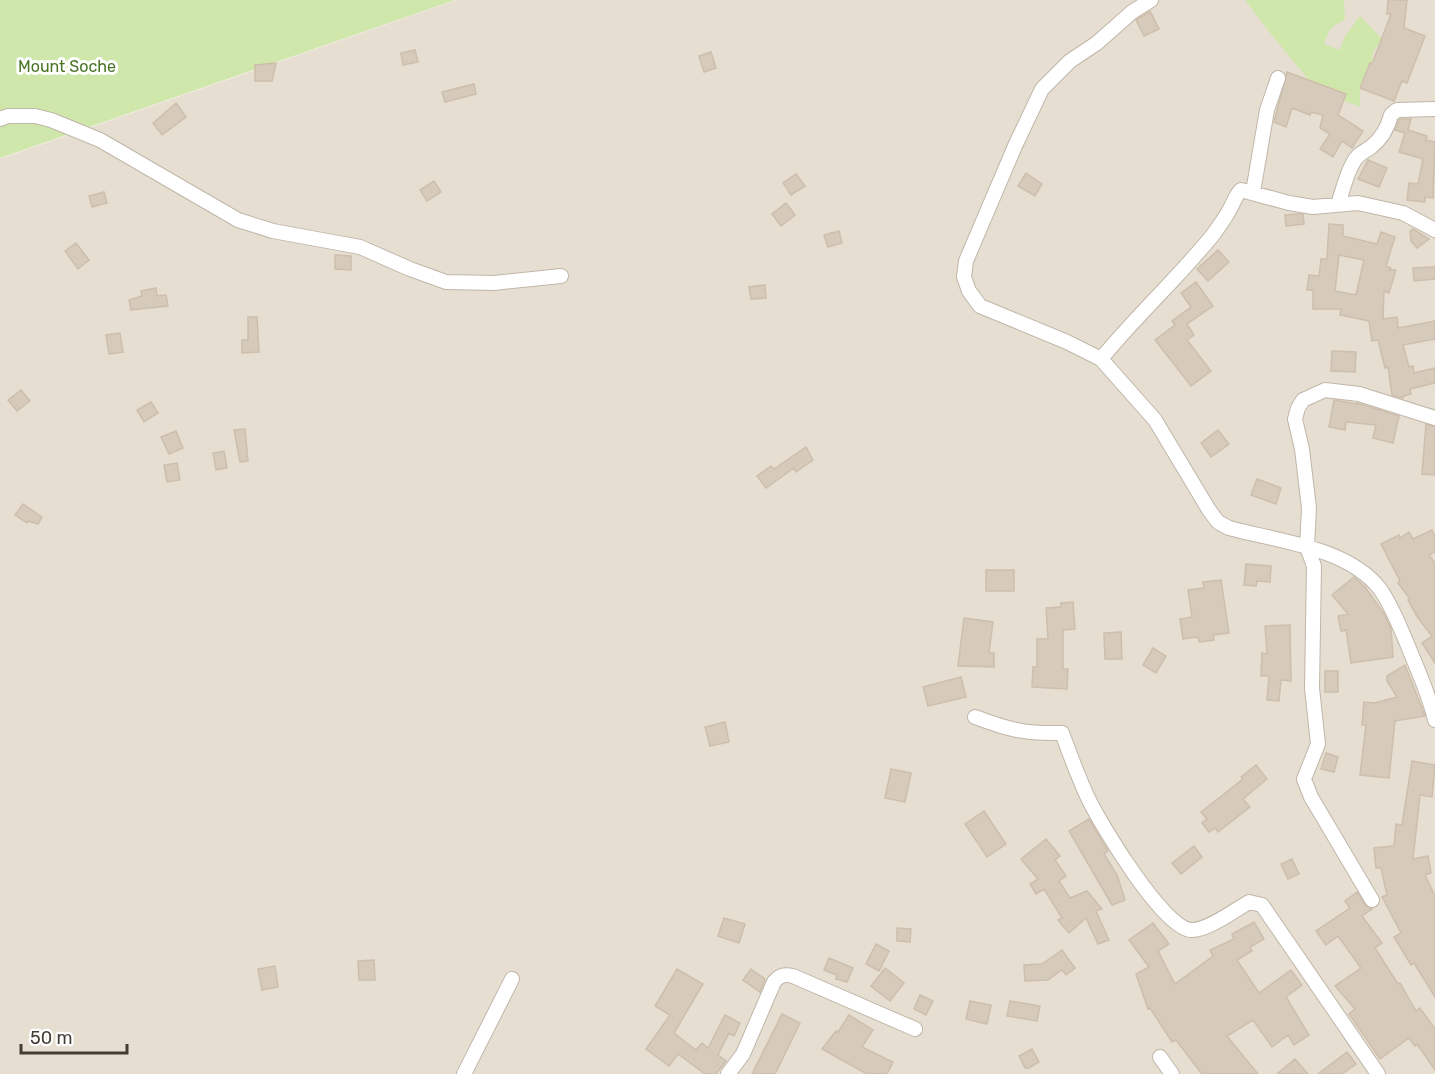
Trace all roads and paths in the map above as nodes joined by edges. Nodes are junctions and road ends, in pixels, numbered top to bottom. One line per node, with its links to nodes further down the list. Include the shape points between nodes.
1 (1151, 0): 9 (street, via 1070,61 1042,89 966,261 966,284 980,306)
2 (1278, 78): 5 (street)
3 (1435, 109): 6 (street, via 1397,110 1390,115 1381,136 1353,163)
4 (0, 119): 8 (street, via 35,116 51,120 100,140 238,220 273,231 360,247 446,282 494,283)
5 (1252, 192): 6 (street, via 1313,207); 9 (street, via 1241,190 1236,195 1212,235)
6 (1338, 204): 7 (street, via 1358,203 1403,213)
7 (1435, 230)
8 (561, 276)
9 (1101, 359): 11 (street, via 1155,420 1218,522 1235,530)
10 (1435, 418): 11 (street, via 1359,394 1325,390 1303,400 1295,419 1309,507)
11 (1307, 547): 13 (street, via 1337,558 1380,589 1397,619 1431,700); 14 (street, via 1314,566 1312,688 1318,744 1304,779)
12 (975, 717): 21 (street, via 1008,730 1062,733 1088,797 1111,839 1161,908 1185,929 1204,928 1249,902 1262,905)
13 (1435, 720)
14 (1372, 900)
15 (512, 979): 18 (street)
16 (915, 1029): 19 (street, via 785,975 774,982 743,1054)
17 (1160, 1057): 20 (street)
18 (464, 1074)
19 (728, 1074)
20 (1172, 1074)
21 (1378, 1074)

